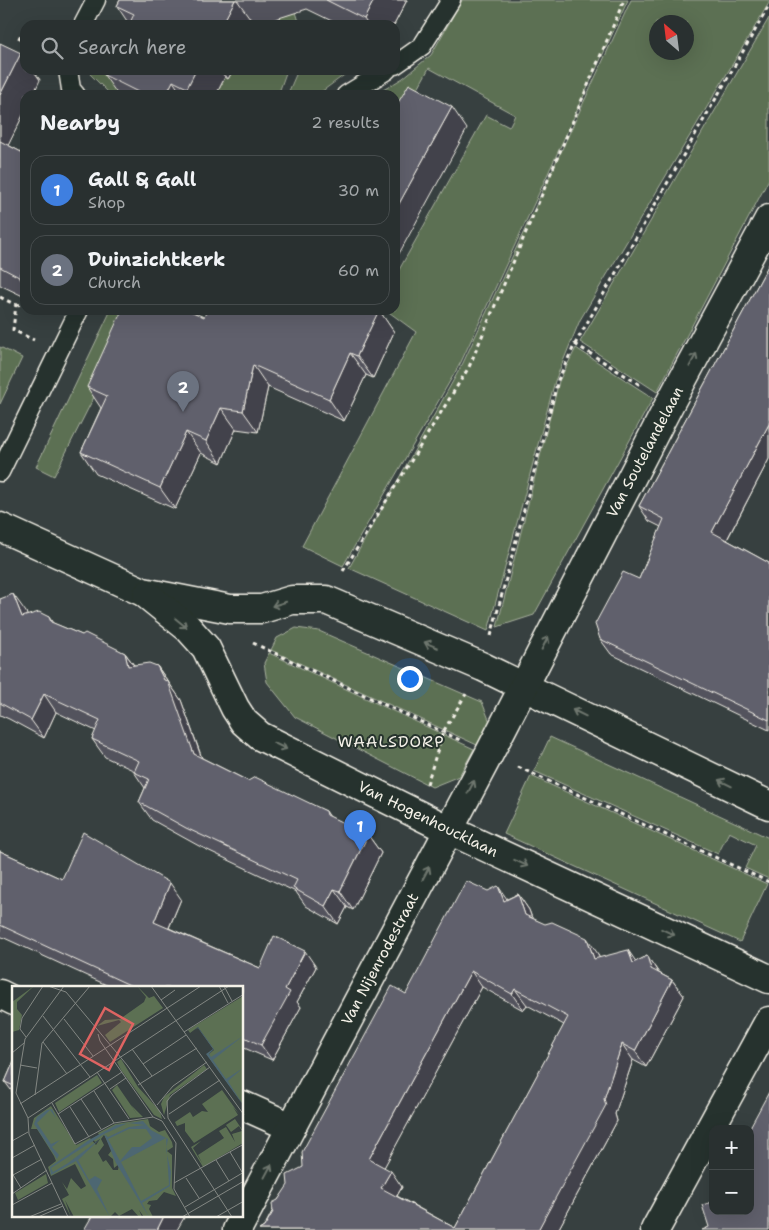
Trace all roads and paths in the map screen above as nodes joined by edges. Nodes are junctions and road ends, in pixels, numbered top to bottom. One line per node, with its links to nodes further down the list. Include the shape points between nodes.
1 (96, 0): 5 (lane)
2 (451, 0): 6 (lane, via 422,46)
3 (624, 0): 22 (path, via 469,367)
4 (769, 6): 17 (path)
5 (86, 20)
6 (400, 61)
7 (69, 75): 9 (lane)
8 (379, 75): 10 (lane)
9 (71, 90)
10 (354, 90)
11 (769, 219): 18 (street, Van Soutelandelaan, one-way to 11)
12 (0, 297): 13 (path)
13 (16, 305): 14 (path); 16 (path, via 14,330)
14 (20, 305)
15 (77, 315): 19 (lane)
16 (33, 339)
17 (575, 344): 18 (path); 24 (path, via 558,380)
18 (670, 404): 25 (street, Van Soutelandelaan, one-way to 18)
19 (0, 472)
20 (0, 527): 21 (street, Van Hogenhoucklaan)
21 (144, 592): 22 (street, Van Hogenhoucklaan, one-way to 21, via 292,600 262,608 230,609); 29 (street, Van Hogenhoucklaan, one-way to 29, via 188,628 206,648 235,708 244,722 260,736)
22 (326, 600): 24 (street, Van Hogenhoucklaan, one-way to 22)
23 (249, 642): 26 (path)
24 (483, 667): 25 (street, Van Hogenhoucklaan); 26 (path)
25 (522, 686): 27 (street, Van Nijenrodestraat); 28 (street, Van Hogenhoucklaan, one-way to 25)
26 (443, 732): 27 (path); 29 (path)
27 (489, 754): 30 (street, Van Nijenrodestraat, one-way to 27); 31 (path)
28 (769, 804)
29 (417, 814): 30 (street, Van Hogenhoucklaan)
30 (449, 830): 32 (street, Van Hogenhoucklaan, one-way to 32); 37 (street, Van Nijenrodestraat, one-way to 30)
31 (769, 882)
32 (769, 979)
33 (0, 994): 34 (street)
34 (12, 1000)
35 (769, 1021): 41 (street)
36 (244, 1106): 37 (street)
37 (292, 1127): 38 (street, Van Nijenrodestraat, one-way to 37)
38 (244, 1217)
39 (243, 1218): 40 (street, Van Nijenrodestraat, one-way to 39)
40 (237, 1230)
41 (655, 1230)

